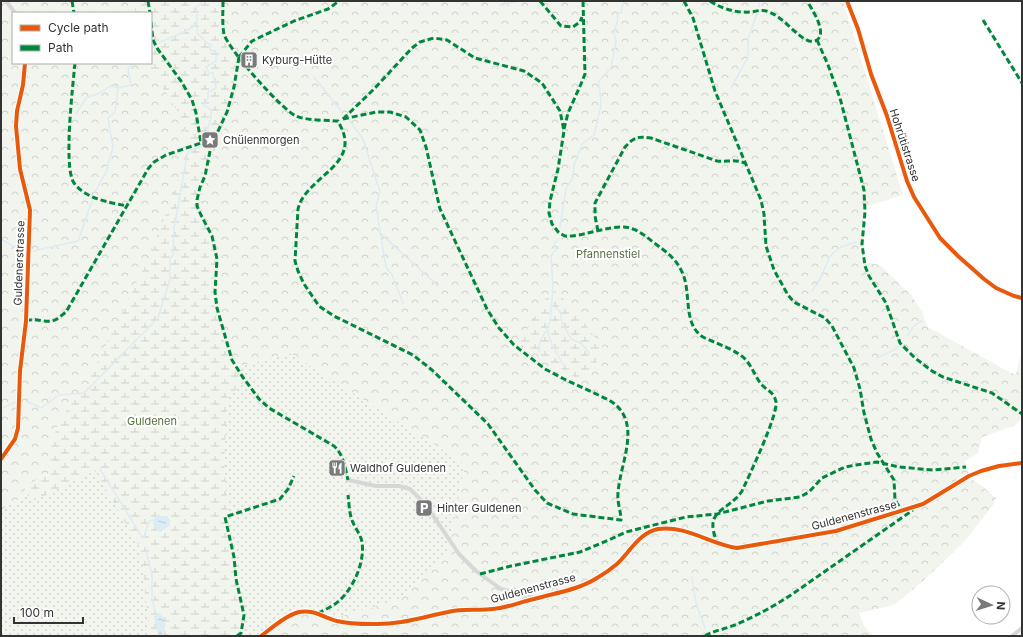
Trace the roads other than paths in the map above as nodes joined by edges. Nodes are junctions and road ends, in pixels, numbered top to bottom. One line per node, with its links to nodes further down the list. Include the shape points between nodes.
1 (6, 1): 3 (street)
2 (847, 1): 5 (main road, Hohrütistrasse, via 858,29 870,74 887,116 906,181 918,203 940,238 958,256 996,288)
3 (15, 12)
4 (25, 64): 6 (street, Guldenerstrasse, via 16,126 20,169 30,210 26,321 20,371 18,428 15,439)
5 (1022, 298)
6 (1, 459)
7 (1022, 463): 9 (street, Guldenenstrasse, via 981,470 923,504 836,531 737,548 688,532 654,530 644,535 616,565 596,579 575,588)
8 (348, 480): 9 (street, via 410,489 426,505 459,554 476,571 500,589 528,594)
9 (534, 599): 11 (street, Guldenenstrasse, via 506,607 459,610 401,622 375,624 337,621 313,612 299,612 278,622)
10 (1022, 628): 12 (street)
11 (261, 636)
12 (1012, 636)

